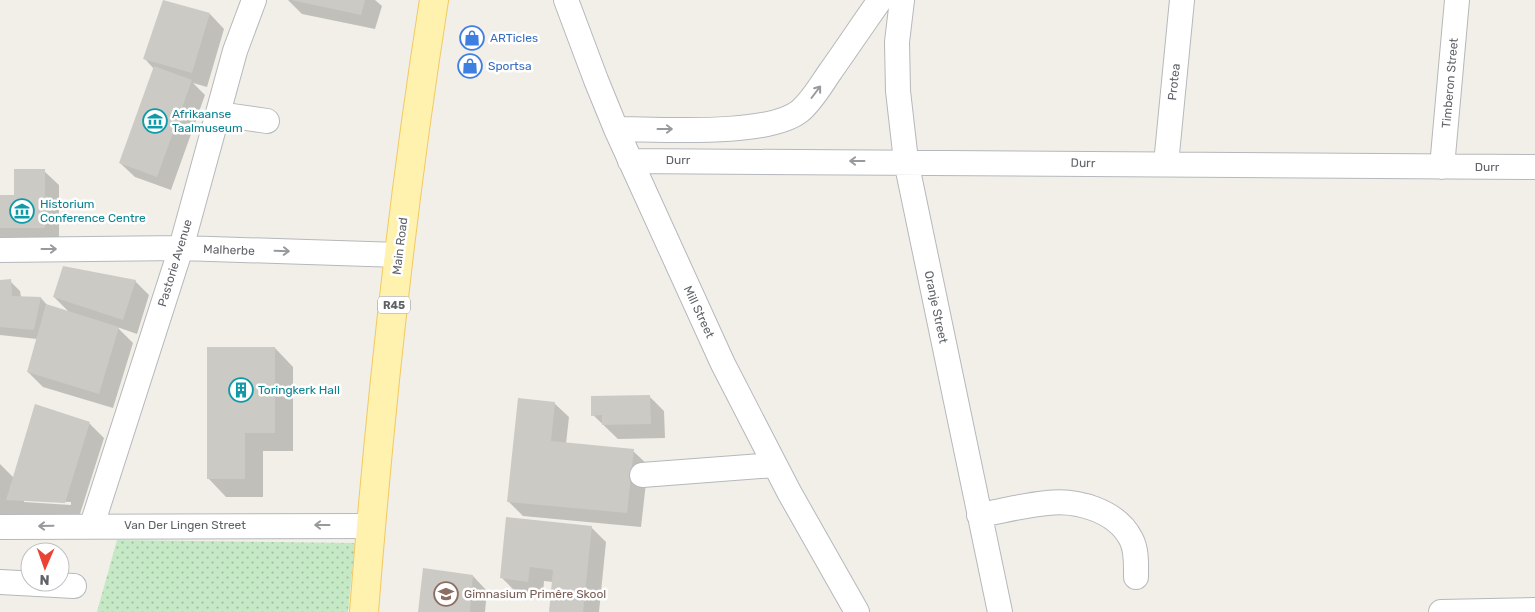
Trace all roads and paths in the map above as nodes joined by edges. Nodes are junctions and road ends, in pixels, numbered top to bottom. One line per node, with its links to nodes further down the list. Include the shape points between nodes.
1 (434, 0): 18 (main road, Main Road / R45)
2 (566, 0): 10 (street, Mill Street)
3 (880, 0): 10 (street, one-way to 3, via 726,130 778,121 799,112 814,96)
4 (902, 0): 12 (street, Oranje Street, via 897,42 898,91)
5 (1182, 0): 13 (street, Protea)
6 (1457, 0): 14 (street, Timberon Street)
7 (251, 1): 8 (street, Pastorie Avenue)
8 (218, 114): 9 (street); 16 (street, Pastorie Avenue)
9 (267, 121)
10 (616, 130): 11 (street, Mill Street)
11 (630, 161): 12 (street, Durr, one-way to 11); 19 (street, Mill Street, via 723,364)
12 (906, 161): 13 (street, Durr); 21 (street, Oranje Street)
13 (1166, 164): 14 (street, Durr)
14 (1442, 166): 15 (street, Durr)
15 (1535, 167)
16 (181, 248): 17 (street, Malherbe, one-way to 16); 18 (street, Malherbe, one-way to 18); 22 (street, Pastorie Avenue)
17 (0, 250)
18 (399, 255): 23 (main road, Main Road / R45)
19 (775, 465): 20 (street); 30 (street, Mill Street)
20 (642, 475)
21 (980, 515): 25 (street, via 1049,502 1100,510 1120,524 1131,539 1136,555); 31 (street, Oranje Street)
22 (92, 526): 23 (street, Van Der Lingen Street, one-way to 22); 24 (street, Van Der Lingen Street, one-way to 24)
23 (371, 526): 29 (main road, Main Road / R45)
24 (0, 527)
25 (1136, 576)
26 (0, 582): 27 (street)
27 (74, 586)
28 (1535, 610): 32 (street)
29 (364, 612)
30 (857, 612)
31 (1000, 612)
32 (1441, 612)

